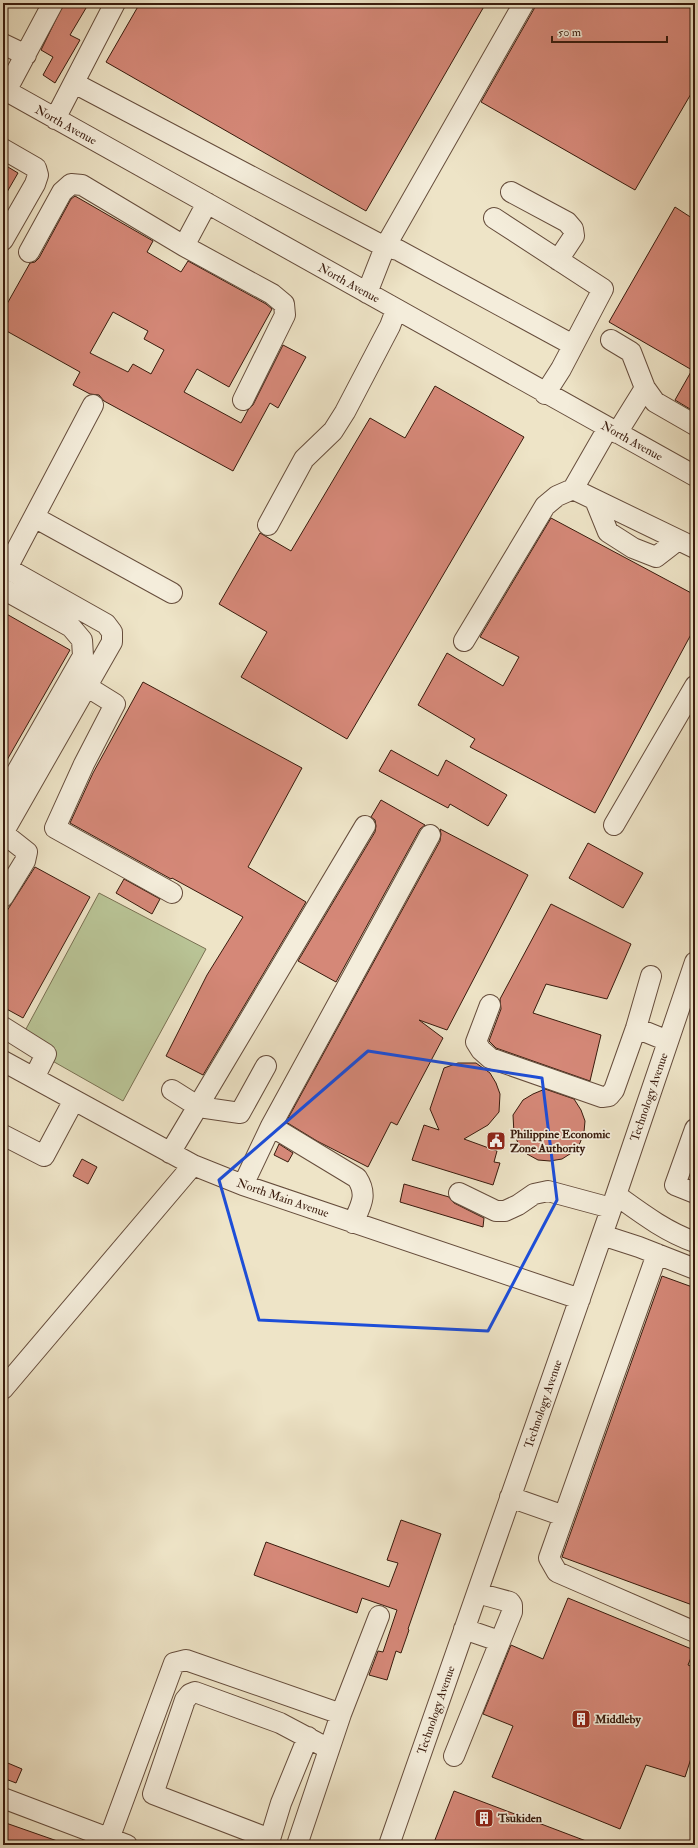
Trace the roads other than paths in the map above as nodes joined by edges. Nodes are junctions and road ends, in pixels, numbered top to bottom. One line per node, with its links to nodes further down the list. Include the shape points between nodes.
1 (53, 3): 5 (street)
2 (115, 3): 6 (street)
3 (524, 3): 15 (street)
4 (3, 44): 5 (street)
5 (26, 55): 7 (street)
6 (74, 83): 8 (street); 15 (street)
7 (4, 90): 8 (street, North Avenue)
8 (55, 119): 11 (street, North Avenue)
9 (3, 149): 13 (street, via 36,168 38,175)
10 (512, 192): 17 (street, via 567,222 573,229 574,236)
11 (207, 204): 14 (street); 18 (street, North Avenue)
12 (494, 218): 17 (street)
13 (3, 240)
14 (184, 246): 16 (street, via 82,185 71,184 62,192); 24 (street, via 272,294 284,304 285,315)
15 (385, 247): 18 (street); 21 (street, via 398,250)
16 (29, 252)
17 (558, 260): 21 (street, via 603,289)
18 (367, 293): 19 (street, North Avenue)
19 (396, 310): 23 (street, North Avenue); 32 (street, via 345,412 333,431 304,459)
20 (612, 340): 22 (street, via 631,352)
21 (573, 345): 23 (street)
22 (645, 388): 26 (street, via 655,402); 27 (street)
23 (546, 394): 27 (street, North Avenue)
24 (243, 400)
25 (93, 405): 31 (street)
26 (695, 425)
27 (612, 430): 28 (street, North Avenue); 29 (street)
28 (695, 476)
29 (573, 489): 30 (street); 37 (street, via 557,496 545,506)
30 (595, 500): 33 (street); 33 (street, via 608,532 633,548 656,557)
31 (34, 517): 34 (street); 36 (street)
32 (268, 525)
33 (687, 544)
34 (5, 567): 38 (street, via 106,624 112,632 112,642)
35 (3, 589): 40 (street, via 71,626 82,640 83,656)
36 (172, 593)
37 (464, 641)
38 (86, 686): 41 (street); 45 (street, via 115,704 55,828)
39 (695, 686): 43 (street)
40 (3, 796)
41 (5, 826): 46 (street, via 27,852 25,861)
42 (365, 826): 58 (street)
43 (614, 826)
44 (430, 835): 59 (street)
45 (172, 894)
46 (3, 897)
47 (695, 962): 52 (street, Technology Avenue)
48 (652, 976): 51 (street)
49 (490, 1005): 51 (street, via 476,1042 490,1058 602,1097 610,1096 614,1090)
50 (3, 1027): 55 (street, via 46,1054)
51 (636, 1028): 52 (street)
52 (668, 1041): 67 (street, Technology Avenue)
53 (3, 1061): 55 (street, North Main Avenue)
54 (266, 1066): 58 (street, via 240,1113)
55 (34, 1078): 57 (street, North Main Avenue)
56 (172, 1090): 58 (street)
57 (74, 1100): 61 (street, via 44,1156); 62 (street, North Main Avenue)
58 (199, 1107): 62 (street)
59 (271, 1126): 64 (street); 68 (street, via 357,1178 363,1187 363,1200)
60 (695, 1129): 66 (street, via 675,1185)
61 (3, 1135)
62 (170, 1153): 63 (street, North Main Avenue)
63 (193, 1165): 64 (street, North Main Avenue); 74 (street)
64 (243, 1184): 68 (street, North Main Avenue)
65 (458, 1193): 67 (street, via 496,1211 505,1211 534,1194 548,1191)
66 (695, 1193)
67 (614, 1201): 69 (street, Technology Avenue); 70 (street)
68 (353, 1223): 73 (street, North Main Avenue)
69 (602, 1235): 71 (street); 73 (street, Technology Avenue)
70 (695, 1242)
71 (657, 1254): 72 (street); 76 (street)
72 (695, 1270)
73 (580, 1299): 75 (street, Technology Avenue)
74 (3, 1389)
75 (510, 1497): 76 (street); 77 (street, Technology Avenue)
76 (564, 1516): 80 (street, via 550,1558 557,1572)
77 (477, 1593): 79 (street, Technology Avenue); 81 (street, via 510,1602 512,1605 512,1612)
78 (379, 1616): 82 (street)
79 (464, 1629): 81 (street); 89 (street, Technology Avenue)
80 (695, 1632)
81 (499, 1641): 84 (street)
82 (341, 1714): 85 (street); 87 (street, via 186,1660 174,1664)
83 (304, 1745): 83 (street, via 266,1718 195,1692 185,1700 154,1794 270,1839); 85 (street)
84 (454, 1756)
85 (326, 1757): 88 (street)
86 (3, 1798): 87 (street)
87 (118, 1842)
88 (297, 1845)
89 (389, 1845)

